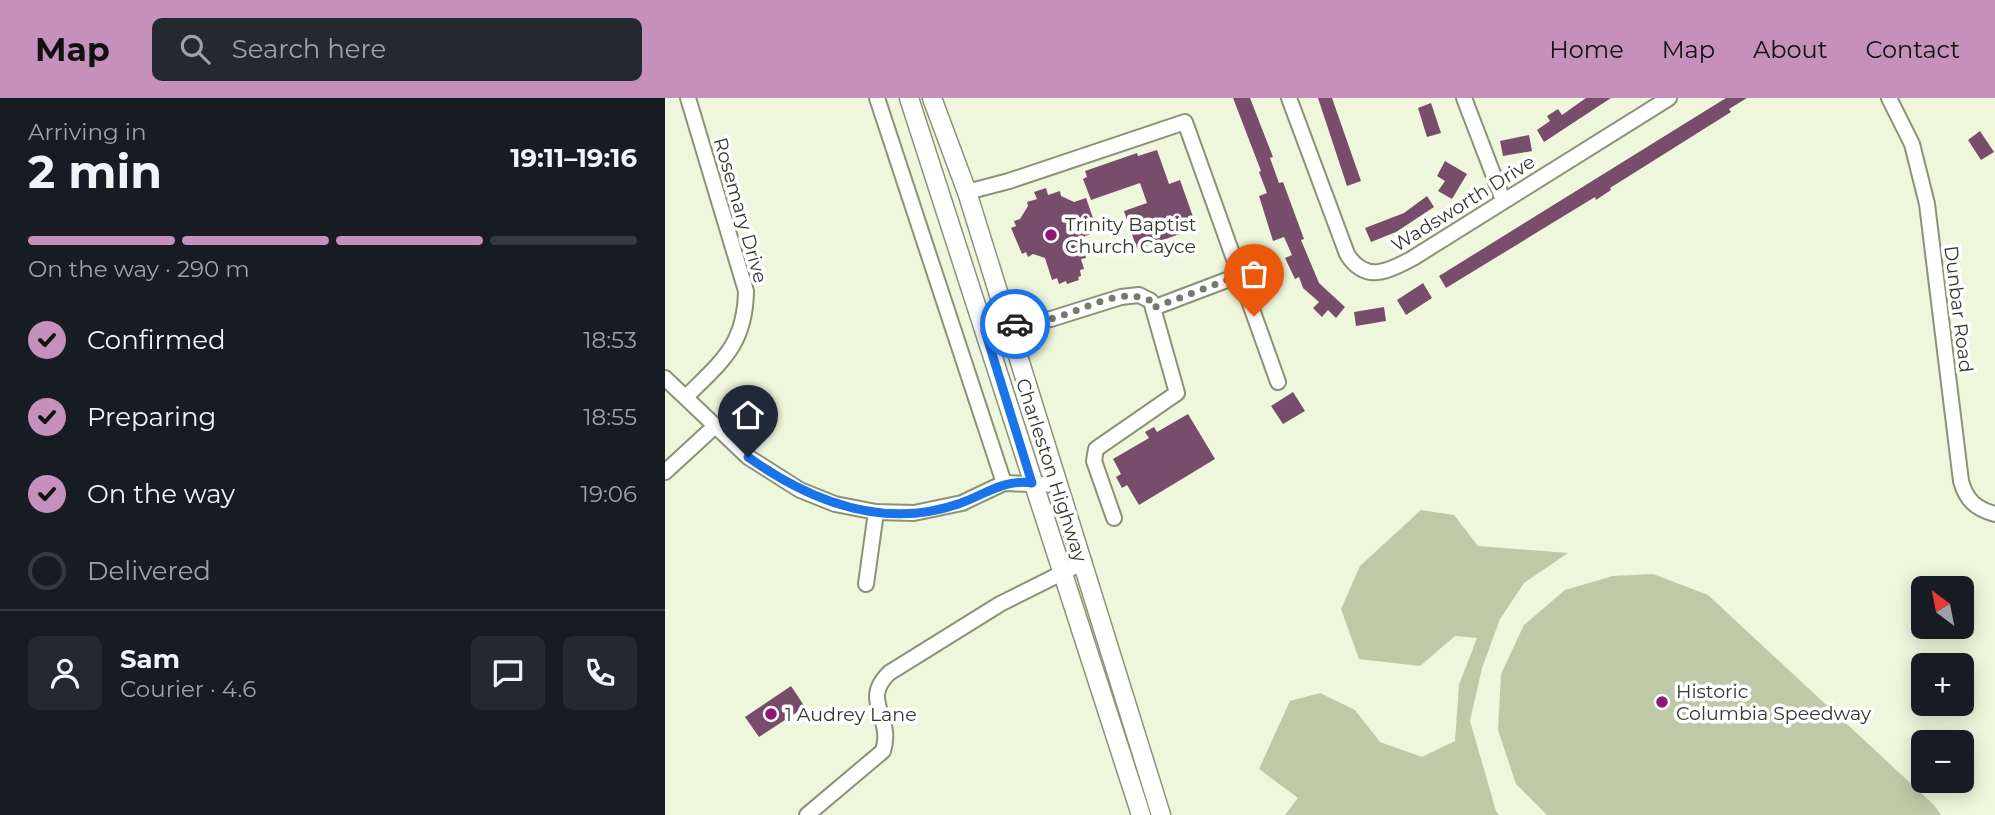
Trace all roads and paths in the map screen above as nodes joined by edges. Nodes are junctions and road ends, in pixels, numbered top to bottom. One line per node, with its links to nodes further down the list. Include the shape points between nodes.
1 (688, 98): 17 (street, Rosemary Drive, via 746,291 746,316 738,339)
2 (877, 98): 20 (street)
3 (909, 98): 14 (main road, Charleston Highway)
4 (932, 98): 9 (main road, Charleston Highway)
5 (1289, 98): 10 (street, Wadsworth Drive, via 1347,254 1363,271 1379,273 1402,264)
6 (1464, 98): 10 (street)
7 (1669, 98): 10 (street, Wadsworth Drive)
8 (1889, 98): 24 (street, Dunbar Road, via 1916,156 1927,204 1964,493 1981,510)
9 (967, 192): 11 (street, via 1185,122); 13 (main road, Charleston Highway)
10 (1503, 200)
11 (1240, 275): 12 (street); 16 (street)
12 (1153, 308): 13 (street, via 1151,301 1139,295 1121,297 1051,319); 25 (street, via 1177,393 1096,449 1094,461)
13 (1007, 326): 14 (street); 22 (main road, Charleston Highway)
14 (985, 331): 21 (main road, Charleston Highway)
15 (665, 378): 17 (street)
16 (1278, 382)
17 (686, 397): 18 (street)
18 (713, 426): 19 (street); 23 (street, via 748,457 800,490 835,504)
19 (665, 472)
20 (1004, 483): 21 (street); 23 (street, via 950,506 914,513)
21 (1032, 483): 22 (street); 27 (main road, Charleston Highway)
22 (1059, 485): 26 (main road, Charleston Highway)
23 (876, 512): 28 (street)
24 (1995, 514)
25 (1114, 519)
26 (1084, 562): 27 (street); 31 (main road, Charleston Highway)
27 (1063, 572): 29 (street, via 1000,604 878,683 879,711 887,727 883,751); 30 (main road, Charleston Highway)
28 (866, 584)
29 (807, 815)
30 (1141, 815)
31 (1161, 815)

